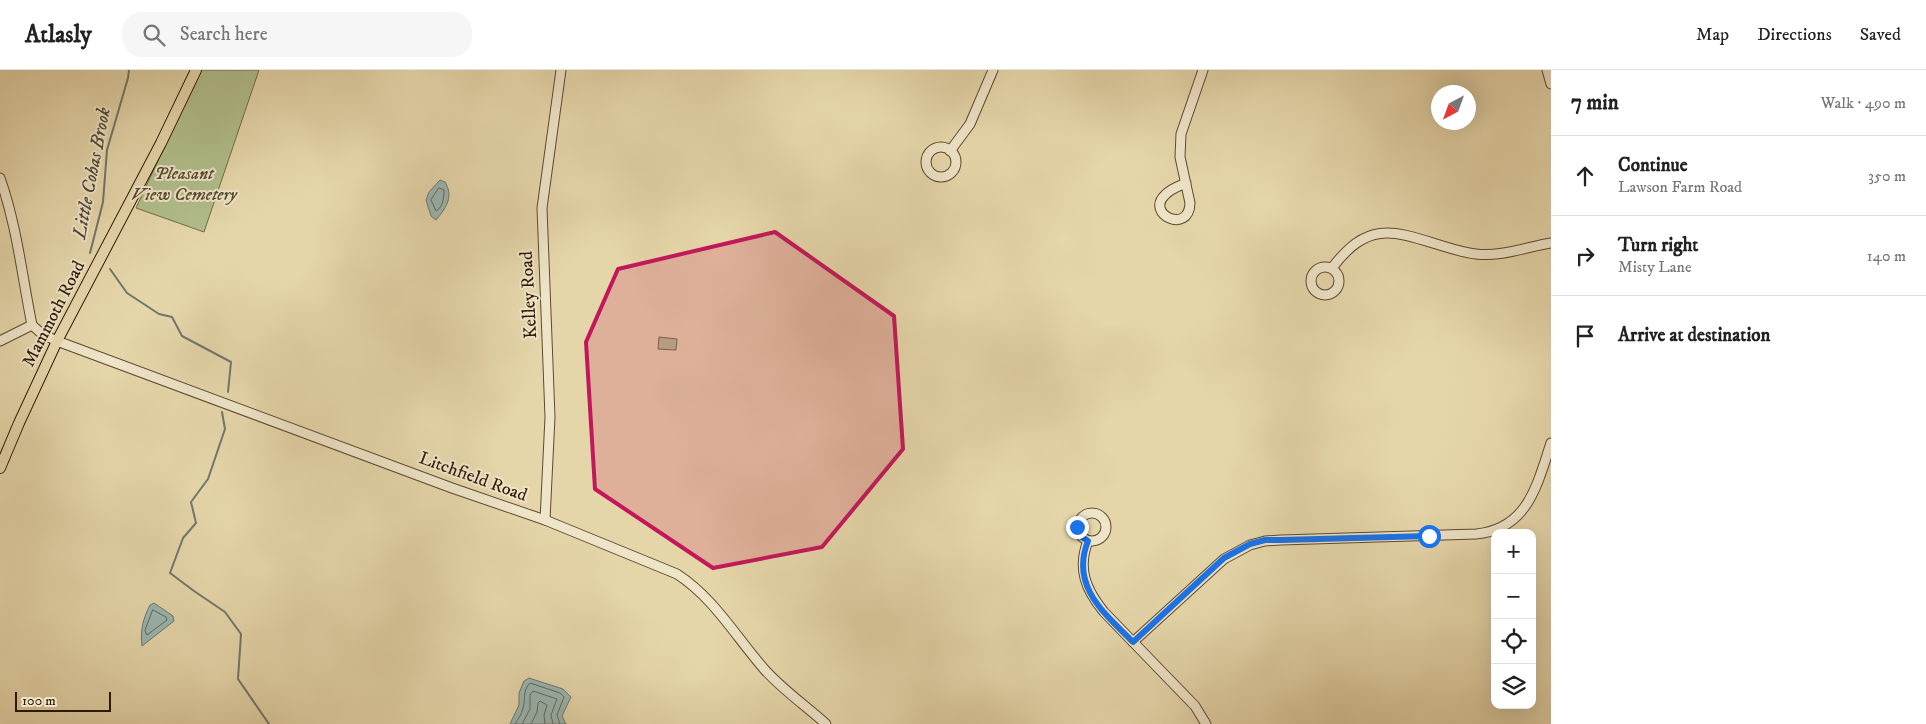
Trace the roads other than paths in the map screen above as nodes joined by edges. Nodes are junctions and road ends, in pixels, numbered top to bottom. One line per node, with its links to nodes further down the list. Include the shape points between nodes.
1 (196, 70): 14 (main road, Mammoth Road)
2 (562, 70): 17 (street, Kelley Road, via 542,208 550,417)
3 (993, 70): 7 (street, via 970,124)
4 (1202, 70): 9 (street, via 1181,134 1180,157)
5 (1547, 70): 6 (street)
6 (1551, 84)
7 (950, 151)
8 (0, 178): 12 (street, via 17,238)
9 (1186, 183)
10 (1551, 243): 11 (street, via 1475,254 1404,234 1374,233 1349,248)
11 (1332, 268)
12 (32, 325): 13 (street); 14 (street, Litchfield Road)
13 (0, 341)
14 (57, 341): 16 (main road, Mammoth Road); 17 (street, Litchfield Road)
15 (1551, 443): 19 (street, via 1530,500 1504,526 1476,534 1258,542 1224,558)
16 (0, 468)
17 (545, 520): 20 (street, Litchfield Road, via 677,574 689,582 711,603 772,676)
18 (1088, 541): 19 (street, via 1082,558 1087,588 1104,612)
19 (1133, 642): 21 (street, via 1195,706)
20 (826, 724)
21 (1206, 724)

